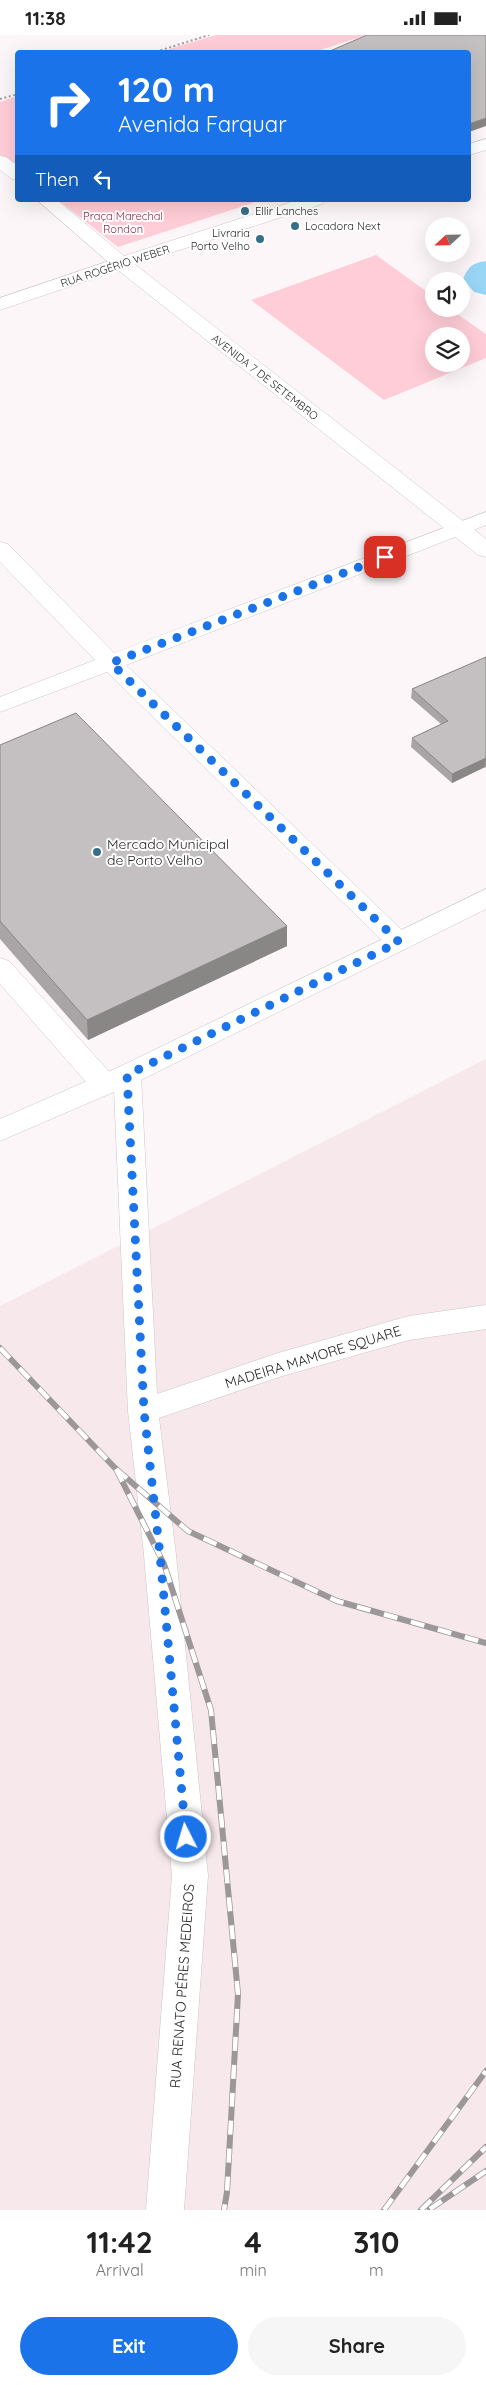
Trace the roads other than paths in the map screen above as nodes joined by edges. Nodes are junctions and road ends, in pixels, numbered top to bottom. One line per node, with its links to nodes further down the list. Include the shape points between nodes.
1 (486, 144): 2 (street)
2 (471, 149)
3 (0, 161): 4 (street)
4 (15, 173)
5 (48, 202): 7 (street, AVENIDA 7 DE SETEMBRO)
6 (310, 202): 7 (street, RUA ROGÉRIO WEBER)
7 (121, 263): 8 (street, RUA ROGÉRIO WEBER); 10 (street, AVENIDA 7 DE SETEMBRO)
8 (0, 304)
9 (486, 518): 10 (street)
10 (458, 529): 12 (street, AVENIDA 7 DE SETEMBRO); 13 (street)
11 (0, 549): 13 (street)
12 (486, 550)
13 (111, 663): 14 (street); 16 (street)
14 (0, 705)
15 (486, 898): 16 (street)
16 (399, 942): 18 (street)
17 (0, 967): 18 (street)
18 (116, 1079): 19 (street); 21 (street, RUA RENATO PÉRES MEDEIROS)
19 (0, 1131)
20 (486, 1317): 21 (street, MADEIRA MAMORE SQUARE, via 409,1328 278,1365)
21 (144, 1411): 22 (street, RUA RENATO PÉRES MEDEIROS, via 190,1876)
22 (165, 2210)

